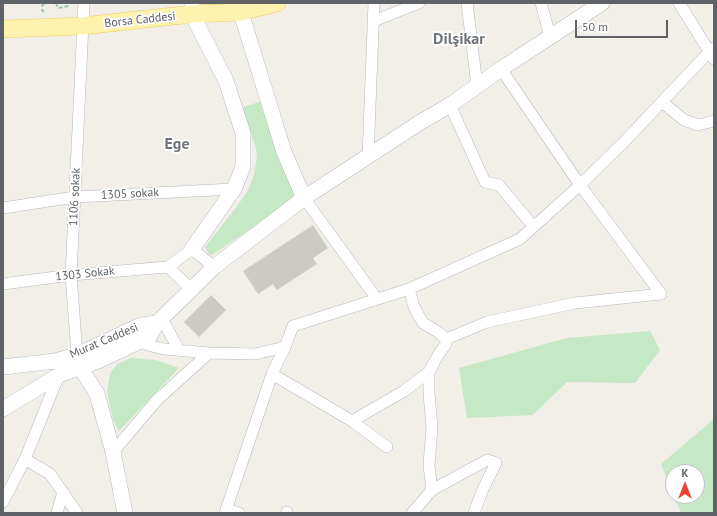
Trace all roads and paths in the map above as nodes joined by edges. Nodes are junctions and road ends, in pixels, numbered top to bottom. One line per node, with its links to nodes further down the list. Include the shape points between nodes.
1 (56, 3): 10 (path, via 58,8)
2 (84, 3): 14 (street)
3 (277, 3): 11 (main road, Borsa Caddesi)
4 (374, 3): 13 (street)
5 (419, 3): 13 (street)
6 (467, 3): 19 (street)
7 (541, 3): 16 (street)
8 (602, 3): 16 (main road)
9 (679, 3): 17 (street)
10 (69, 6)
11 (239, 7): 12 (main road, Borsa Caddesi); 27 (main road, via 284,152)
12 (192, 9): 14 (main road, Borsa Caddesi); 25 (main road, via 226,81 244,134 243,167)
13 (374, 21): 23 (street)
14 (82, 26): 15 (main road, Borsa Caddesi); 26 (street, 1106 sokak)
15 (3, 29)
16 (550, 36): 18 (main road)
17 (712, 53): 20 (street)
18 (501, 69): 19 (main road); 24 (street)
19 (477, 86): 21 (main road)
20 (662, 102): 22 (street, via 684,120 698,125); 24 (street)
21 (450, 106): 23 (main road); 29 (street, via 485,182 499,185)
22 (714, 121)
23 (368, 157): 27 (main road)
24 (580, 185): 29 (street); 39 (street, via 661,294 575,302 487,322)
25 (234, 189): 26 (street, 1305 sokak); 30 (main road)
26 (75, 197): 28 (street, 1305 sokak); 33 (street, 1106 sokak)
27 (304, 198): 31 (main road); 37 (street)
28 (3, 208)
29 (533, 226): 35 (street, via 520,239)
30 (192, 249): 31 (street); 32 (street)
31 (214, 266): 36 (main road)
32 (168, 267): 33 (street, 1303 Sokak); 36 (street)
33 (71, 275): 34 (street, 1303 Sokak); 44 (street, 1106 sokak)
34 (3, 284)
35 (409, 288): 37 (street); 39 (street, via 414,307 423,323)
36 (191, 289): 38 (main road)
37 (377, 299): 41 (street, via 292,326)
38 (160, 321): 40 (main road, via 149,338); 42 (street); 44 (main road, Murat Caddesi, via 141,325)
39 (446, 339): 47 (street, via 446,344)
40 (140, 343): 42 (street); 45 (main road)
41 (285, 347): 43 (street, via 255,354); 48 (street)
42 (179, 350): 43 (street)
43 (209, 353): 54 (street, via 157,400)
44 (78, 361): 45 (main road); 46 (main road, Murat Caddesi, via 56,360); 49 (main road); 50 (main road)
45 (98, 361): 50 (main road)
46 (3, 367)
47 (429, 372): 52 (street, via 404,391); 56 (street, via 432,427 429,465)
48 (272, 374): 52 (street); 59 (street)
49 (59, 375): 51 (main road); 55 (street)
50 (97, 394): 54 (main road)
51 (3, 409)
52 (352, 421): 53 (street)
53 (387, 447)
54 (113, 452): 62 (main road)
55 (25, 459): 57 (street, via 50,474); 58 (street)
56 (432, 490): 64 (street); 65 (street, via 488,460 496,463)
57 (63, 492): 60 (street); 61 (street)
58 (3, 502)
59 (226, 511): 63 (street)
60 (57, 513)
61 (77, 513)
62 (125, 513)
63 (239, 513)
64 (412, 513)
65 (474, 513)

